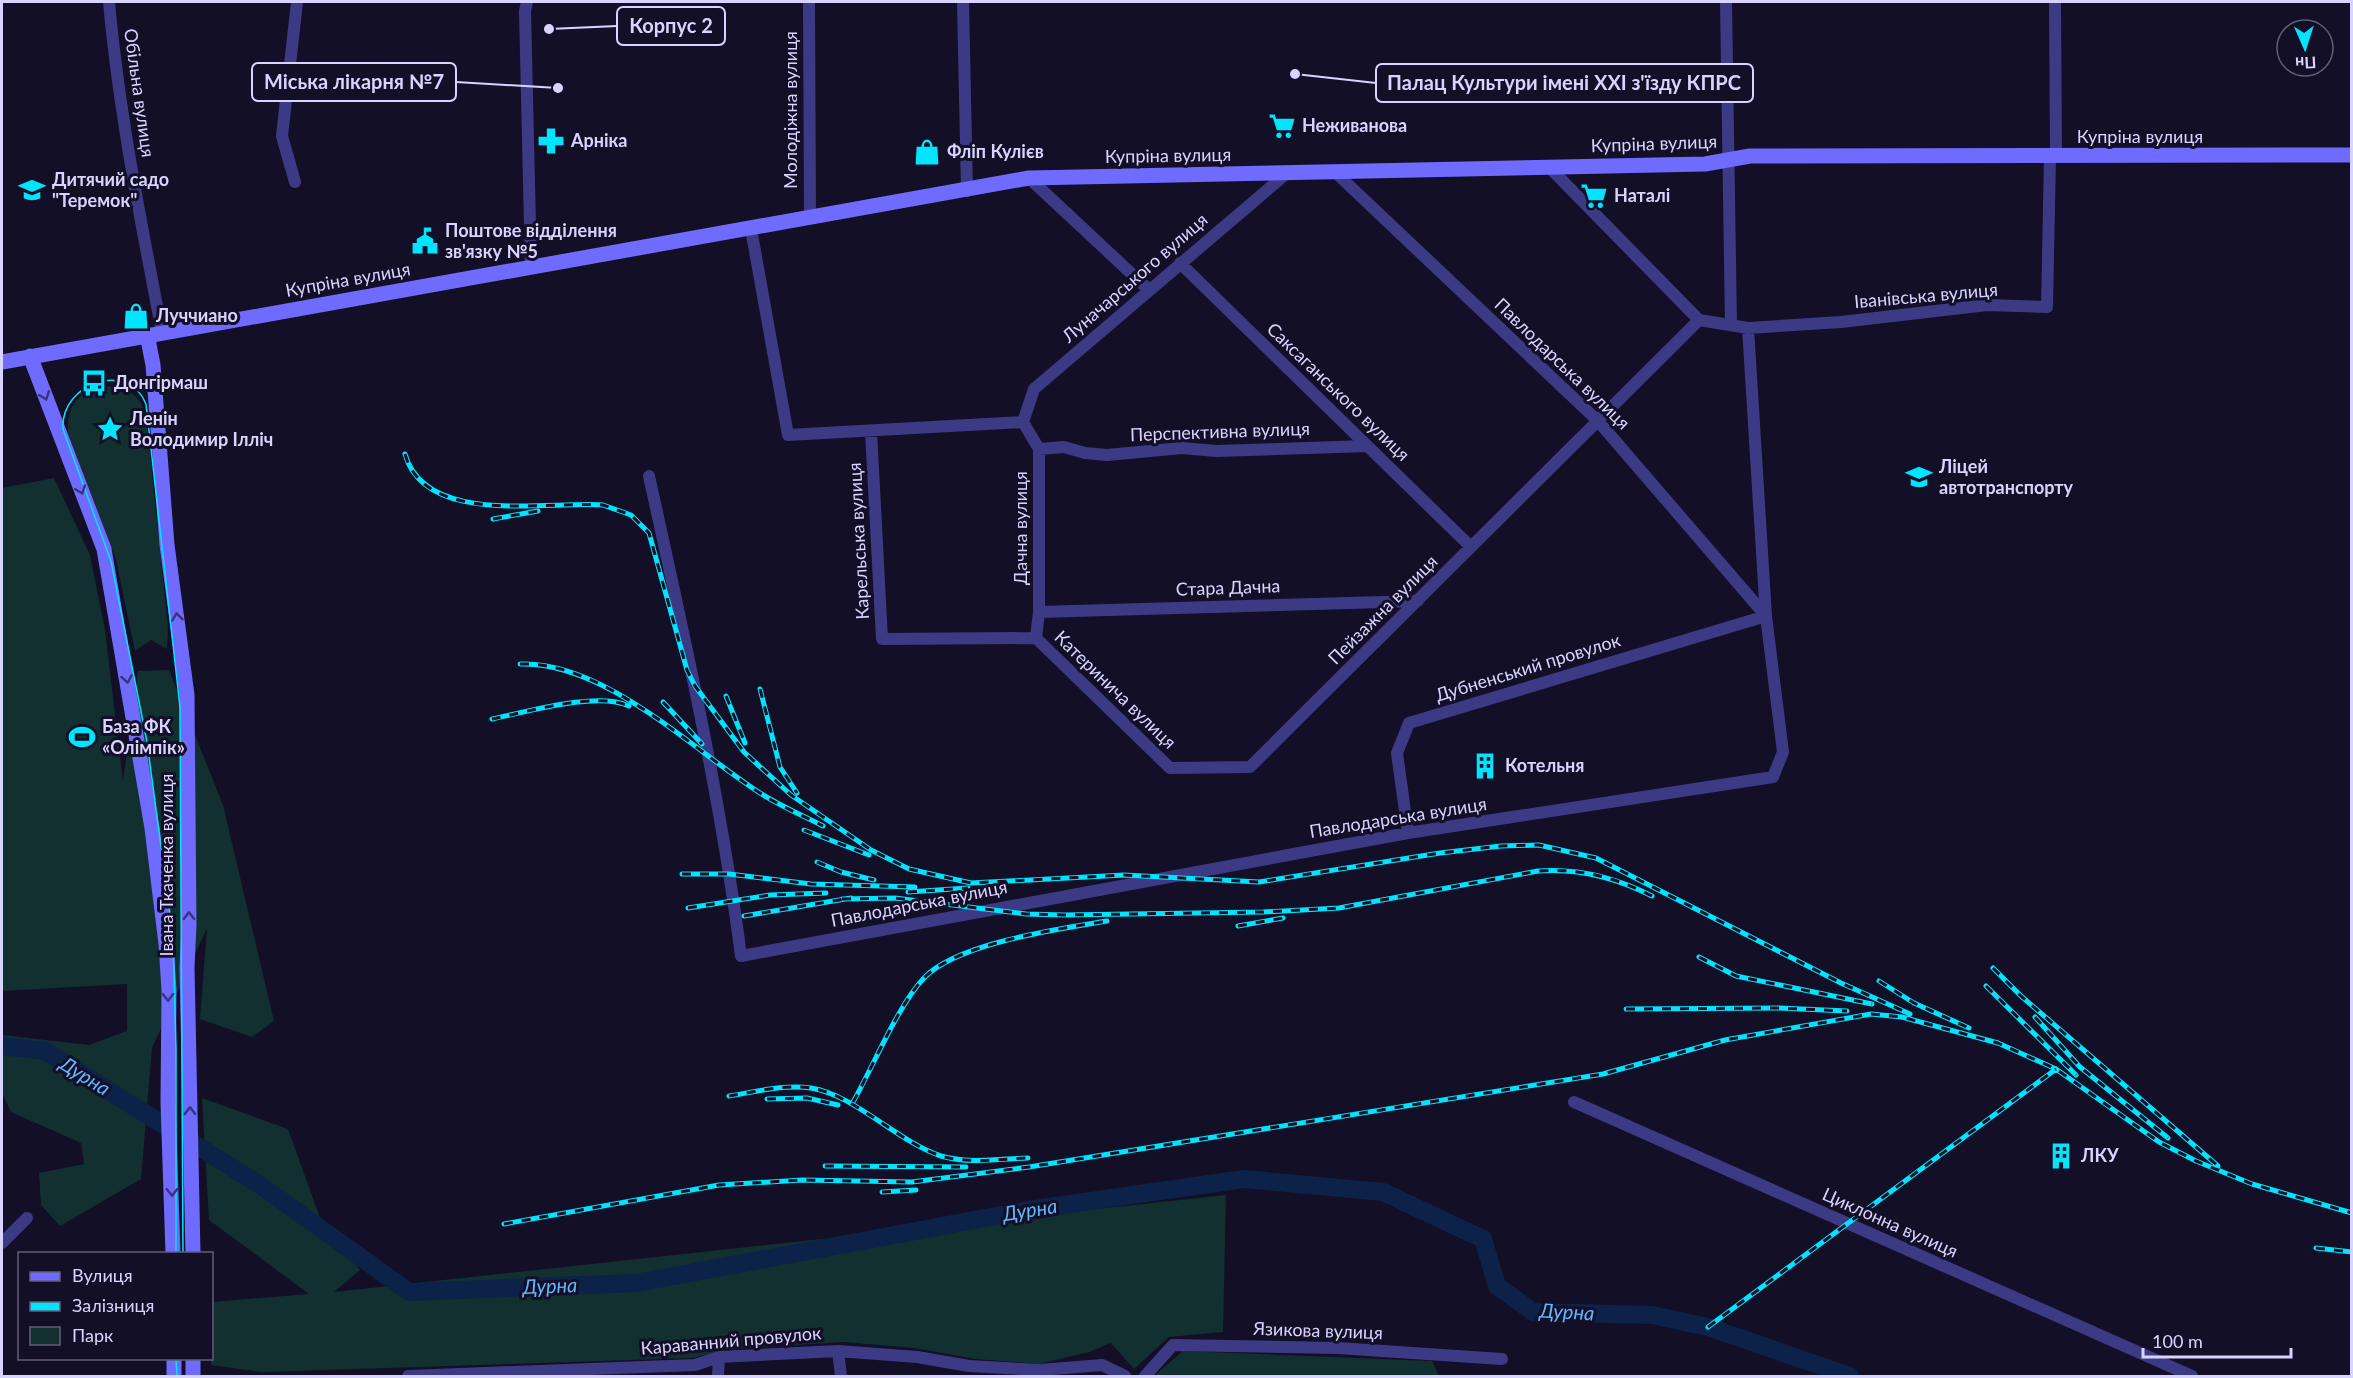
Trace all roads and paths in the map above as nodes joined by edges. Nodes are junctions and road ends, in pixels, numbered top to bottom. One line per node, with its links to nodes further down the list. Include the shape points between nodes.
1 (109, 2): 25 (street, Обільна вулиця, via 111,39)
2 (297, 2): 15 (street, via 282,136)
3 (527, 2): 20 (street)
4 (809, 2): 17 (street, Молодіжна вулиця)
5 (963, 2): 16 (street)
6 (1726, 2): 10 (street)
7 (2055, 2): 9 (street)
8 (2352, 155): 9 (main road, Купріна вулиця)
9 (2053, 157): 10 (main road, Купріна вулиця, via 1750,156); 24 (street, Іванівська вулиця, via 2047,307 1987,305)
10 (1726, 161): 11 (main road, Купріна вулиця); 23 (street)
11 (1549, 167): 12 (main road, Купріна вулиця); 22 (street)
12 (1335, 172): 13 (main road, Купріна вулиця); 28 (street, Павлодарська вулиця)
13 (1287, 173): 14 (main road, Купріна вулиця); 19 (street, Луначарського вулиця)
14 (1029, 178): 16 (main road, Купріна вулиця); 21 (street)
15 (295, 182)
16 (967, 191): 17 (main road, Купріна вулиця)
17 (810, 218): 18 (main road, Купріна вулиця)
18 (751, 229): 20 (main road, Купріна вулиця); 30 (street, via 788,435)
19 (1180, 263): 21 (street, Луначарського вулиця); 31 (street, Саксаганського вулиця)
20 (531, 268): 25 (main road, Купріна вулиця)
21 (1149, 290): 29 (street, Луначарського вулиця, via 1034,389)
22 (1699, 320): 23 (street, Іванівська вулиця); 28 (street)
23 (1731, 325): 24 (street, Іванівська вулиця)
24 (1748, 328): 37 (street)
25 (155, 333): 26 (main road, Купріна вулиця); 45 (main road, Івана Ткаченка вулиця, one-way to 25, via 187,695 167,545 153,365)
26 (30, 356): 27 (main road, Купріна вулиця); 44 (main road, Івана Ткаченка вулиця, one-way to 44, via 104,549 152,828 169,990)
27 (2, 362)
28 (1598, 421): 34 (street, Пейзажна вулиця); 37 (street, Павлодарська вулиця)
29 (1023, 422): 30 (street); 32 (street, Дачна вулиця)
30 (871, 431): 38 (street, Карельська вулиця, via 882,639)
31 (1367, 446): 32 (street, Перспективна вулиця, via 1216,451 1182,448 1107,455 1064,447); 34 (street, Саксаганського вулиця)
32 (1039, 449): 36 (street, Дачна вулиця)
33 (649, 476): 40 (street, Павлодарська вулиця, via 695,686 741,956)
34 (1472, 547): 35 (street, Пейзажна вулиця)
35 (1418, 601): 36 (street, Стара Дачна); 39 (street, Пейзажна вулиця, via 1250,767)
36 (1040, 612): 38 (street, Дачна вулиця)
37 (1766, 616): 40 (street, Дубненський провулок, via 1409,723 1397,753); 40 (street, Павлодарська вулиця, via 1783,752 1773,777)
38 (1036, 638): 39 (street, Катеринича вулиця)
39 (1170, 768)
40 (1408, 833)
41 (1574, 1102): 61 (street, Циклонна вулиця)
42 (27, 1218): 43 (street)
43 (2, 1243)
44 (172, 1252)
45 (193, 1252)
46 (838, 1351): 47 (street, Караванний провулок); 53 (street, Караванний провулок, via 916,1358); 58 (street)
47 (718, 1357): 52 (street, Караванний провулок, via 695,1365); 57 (street)
48 (1502, 1359): 60 (street, Язикова вулиця, via 1338,1348 1173,1345)
49 (174, 1360): 54 (main road)
50 (193, 1360): 55 (main road)
51 (1105, 1371): 53 (street, Караванний провулок); 59 (street, Караванний провулок)
52 (599, 1372): 56 (street, Караванний провулок)
53 (969, 1372)
54 (174, 1377)
55 (193, 1377)
56 (408, 1377)
57 (718, 1377)
58 (841, 1377)
59 (1125, 1377)
60 (1145, 1377)
61 (2192, 1377)

